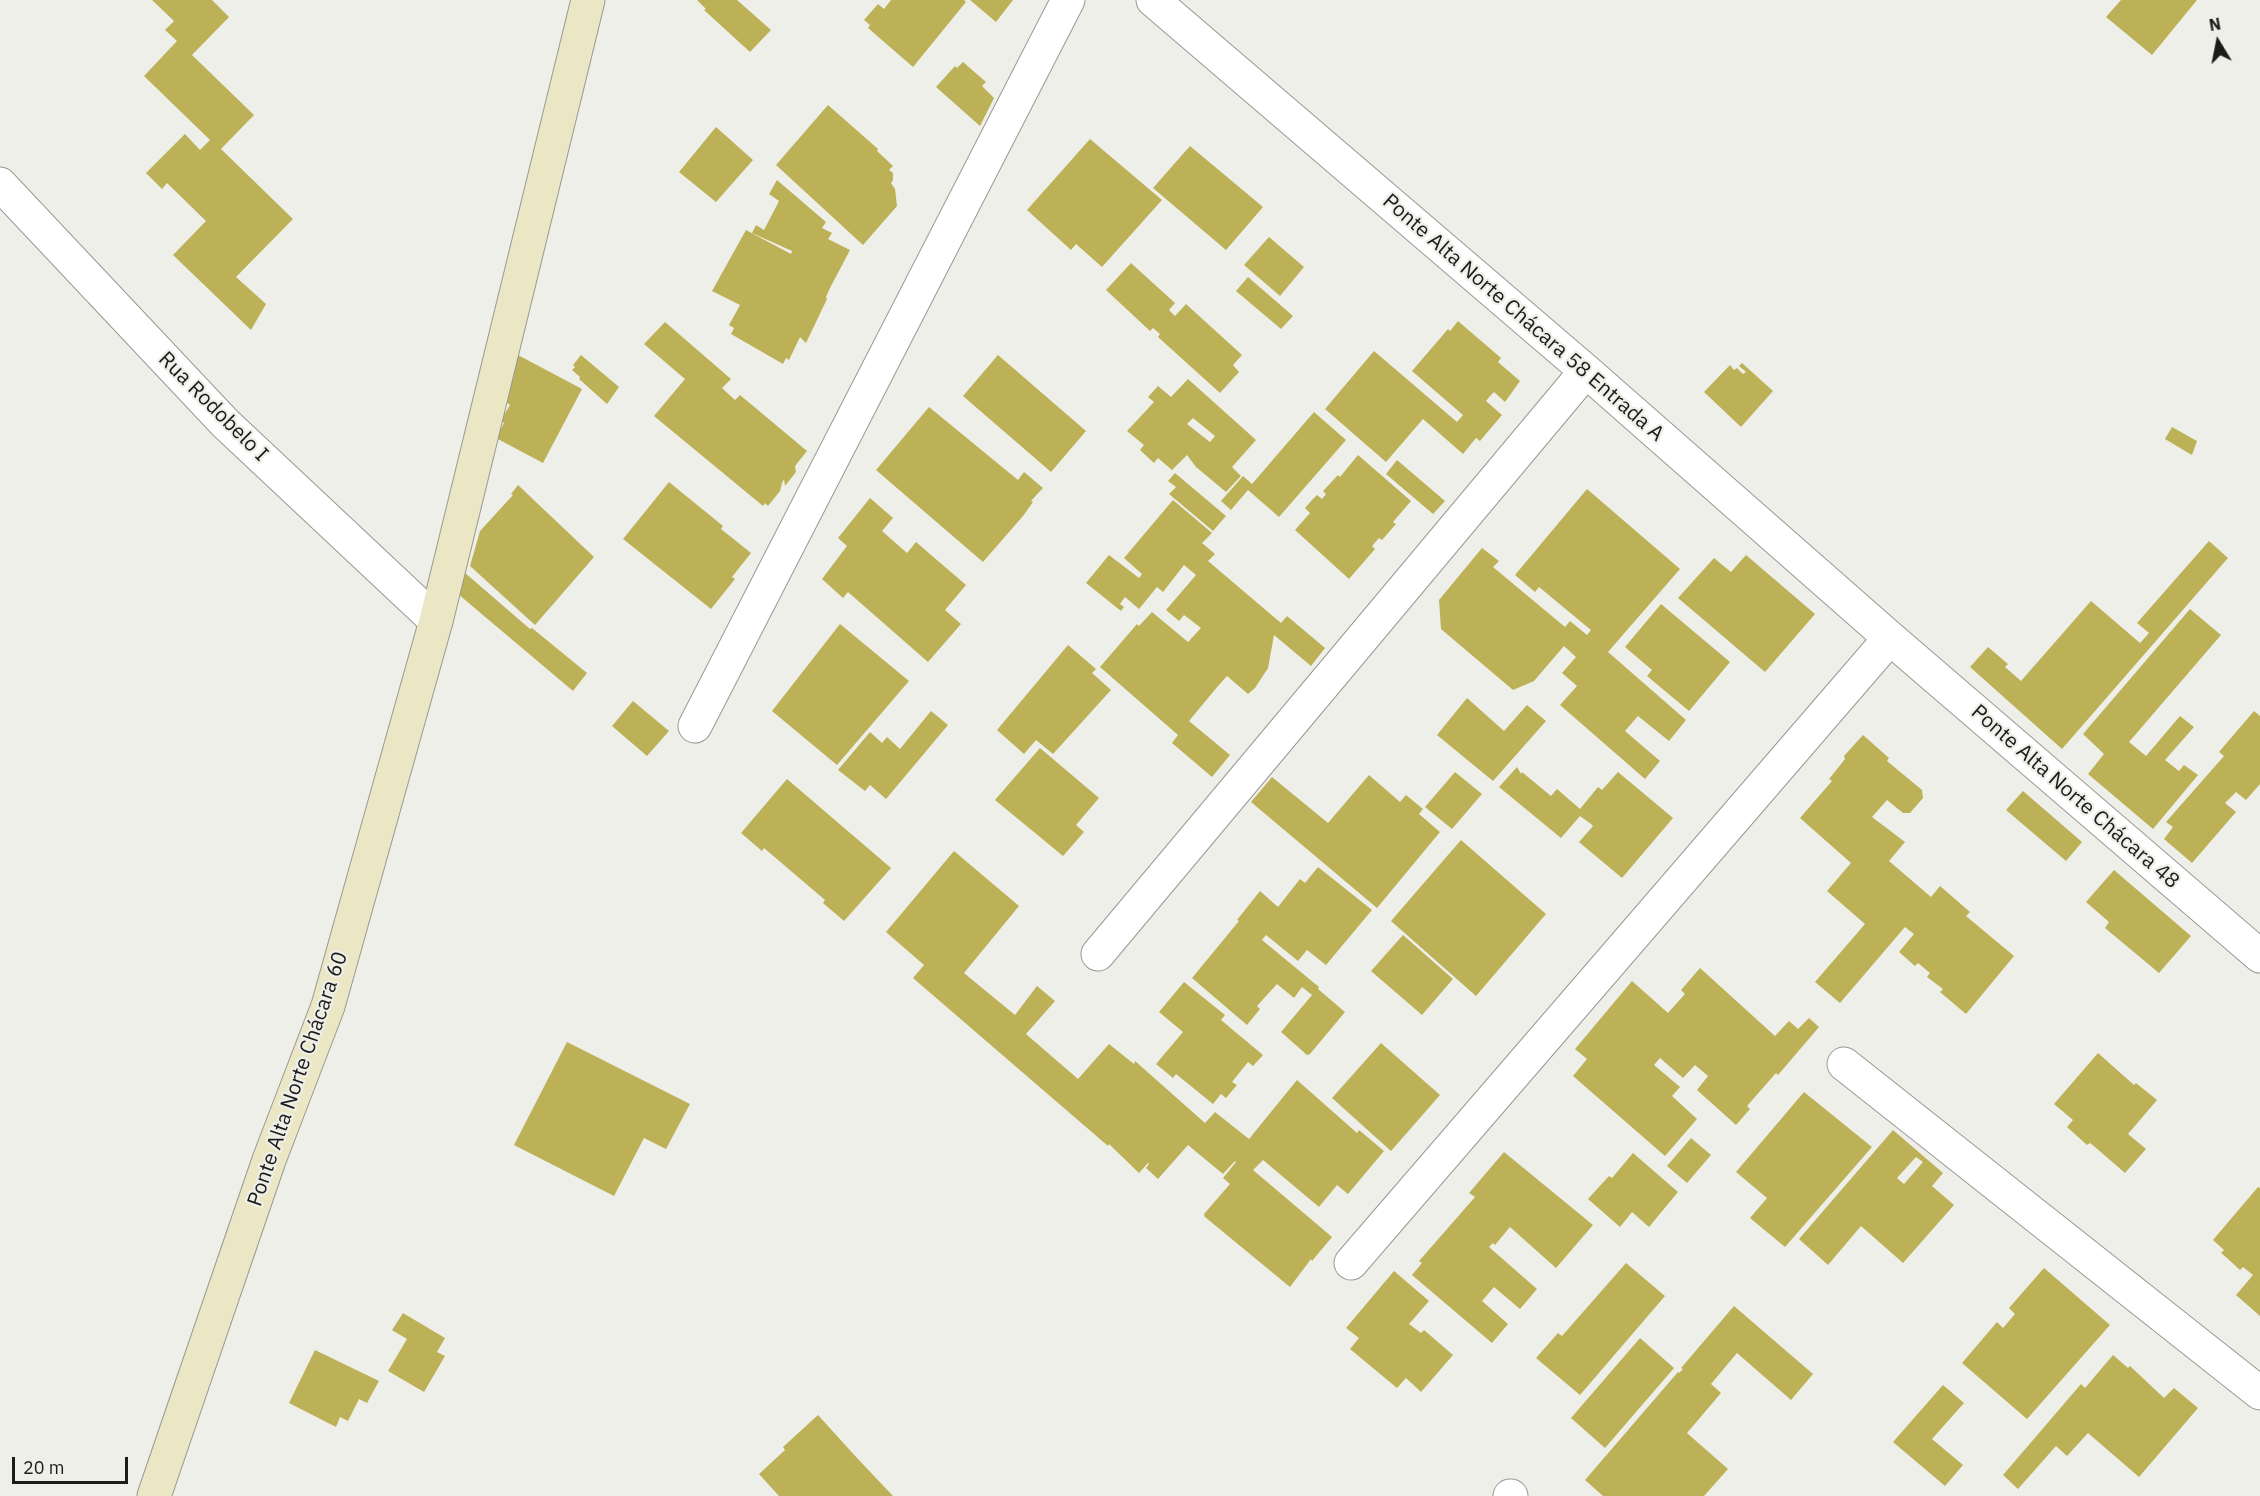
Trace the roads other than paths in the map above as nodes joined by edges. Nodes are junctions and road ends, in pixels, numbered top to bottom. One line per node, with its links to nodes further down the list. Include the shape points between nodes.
1 (588, 0): 6 (street, Ponte Alta Norte Chácara 60)
2 (1068, 0): 8 (street)
3 (1153, 0): 5 (street, Ponte Alta Norte Chácara 58 Entrada A)
4 (0, 184): 6 (street, Rua Rodobelo I, via 225,423)
5 (1586, 371): 7 (street, Ponte Alta Norte Chácara 58 Entrada A); 9 (street)
6 (436, 621): 14 (street, Ponte Alta Norte Chácara 60, via 328,1006 269,1160)
7 (1890, 638): 10 (street, Ponte Alta Norte Chácara 48); 12 (street)
8 (695, 726)
9 (1098, 954)
10 (2260, 956)
11 (1844, 1064): 13 (street)
12 (1351, 1263)
13 (2260, 1393)
14 (154, 1496)

